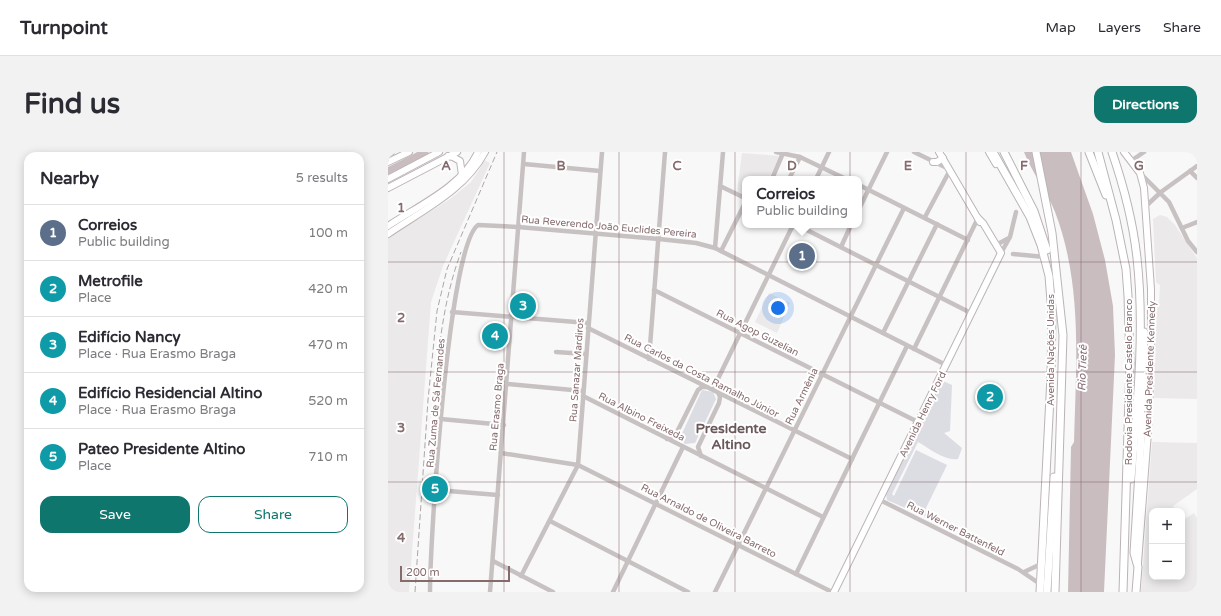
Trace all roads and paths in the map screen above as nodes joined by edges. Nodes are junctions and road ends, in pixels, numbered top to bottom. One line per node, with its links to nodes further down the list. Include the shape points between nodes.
1 (391, 152): 26 (main road)
2 (409, 152): 31 (main road)
3 (439, 152): 47 (main road)
4 (457, 152): 27 (main road)
5 (478, 152): 41 (main road)
6 (485, 152): 73 (main road, via 474,170 456,188)
7 (524, 152): 33 (street, Rua Erasmo Braga)
8 (602, 152): 37 (street, Rua Sanazar Mardiros)
9 (665, 152): 76 (street)
10 (723, 152): 49 (street)
11 (776, 152): 25 (street)
12 (829, 152): 35 (street)
13 (887, 152): 52 (street)
14 (914, 152): 32 (street)
15 (939, 152): 29 (main road)
16 (989, 152): 40 (main road, Avenida Nações Unidas)
17 (993, 152): 40 (highway)
18 (1004, 152): 85 (highway, via 1042,230 1047,252)
19 (1036, 152): 124 (highway, via 1057,267 1062,323)
20 (1089, 152): 63 (highway)
21 (1098, 152): 63 (highway, Rodovia Presidente Castelo Branco)
22 (1112, 152): 88 (highway, via 1128,207 1137,256)
23 (1124, 152): 30 (main road, Avenida Presidente Kennedy)
24 (1144, 152): 30 (street)
25 (784, 153): 28 (street); 42 (street)
26 (388, 154)
27 (448, 156): 41 (main road, via 460,161); 51 (main road)
28 (800, 157): 35 (street); 43 (street)
29 (943, 158): 32 (main road); 36 (main road)
30 (1131, 161): 39 (main road, Avenida Presidente Kennedy)
31 (388, 162)
32 (933, 162): 36 (street)
33 (524, 164): 37 (street); 68 (street, Rua Erasmo Braga)
34 (1197, 166): 38 (street)
35 (822, 167): 44 (street); 45 (street)
36 (950, 170): 61 (street); 62 (main road)
37 (600, 171): 74 (street, Rua Sanazar Mardiros)
38 (1190, 171): 46 (street); 54 (street)
39 (1140, 173): 48 (street); 53 (main road, Avenida Presidente Kennedy)
40 (1006, 175): 85 (highway, Avenida Nações Unidas, via 1030,217)
41 (462, 176): 67 (main road)
42 (773, 176)
43 (790, 176)
44 (818, 176)
45 (840, 176)
46 (1197, 178)
47 (388, 179)
48 (1152, 184): 53 (street); 54 (street)
49 (720, 186): 55 (street); 80 (street)
50 (862, 187): 52 (street)
51 (388, 188)
52 (868, 190): 56 (street); 58 (street)
53 (1144, 191): 57 (main road, Avenida Presidente Kennedy)
54 (1161, 192): 57 (street); 72 (street, via 1174,210)
55 (742, 197)
56 (862, 203)
57 (1146, 206): 140 (main road, Avenida Presidente Kennedy, via 1151,282 1151,348)
58 (904, 208): 61 (street); 86 (street, Rua Armênia)
59 (742, 209): 81 (street)
60 (1016, 212): 75 (street, Avenida Henry Ford)
61 (925, 218): 66 (street)
62 (978, 218): 77 (street); 78 (main road); 83 (main road)
63 (1116, 220): 131 (highway, Rodovia Presidente Castelo Branco, via 1126,269 1130,328)
64 (1197, 222): 72 (street)
65 (482, 224): 68 (street, Rua Reverendo João Euclides Pereira); 92 (street, Rua Zuma de Sá Fernandes, via 473,229 462,259)
66 (937, 224): 77 (street); 89 (street)
67 (388, 226)
68 (518, 226): 74 (street, Rua Reverendo João Euclides Pereira); 94 (street, Rua Erasmo Braga)
69 (792, 228): 87 (street)
70 (803, 228): 79 (street)
71 (850, 228): 79 (street)
72 (1182, 228): 82 (street)
73 (388, 234)
74 (596, 234): 76 (street, Rua Reverendo João Euclides Pereira); 96 (street, Rua Sanazar Mardiros)
75 (1010, 237): 78 (street); 83 (street, Avenida Henry Ford)
76 (659, 239): 80 (street, Rua Reverendo João Euclides Pereira); 90 (street)
77 (968, 240): 91 (street)
78 (996, 245): 83 (main road)
79 (841, 247): 86 (street)
80 (715, 248): 81 (street, Rua Reverendo João Euclides Pereira)
81 (721, 251): 87 (street, Rua Reverendo João Euclides Pereira)
82 (1197, 252)
83 (1000, 254): 93 (main road, Avenida Henry Ford)
84 (1013, 254): 85 (street)
85 (1045, 258): 139 (highway, Avenida Nações Unidas, via 1050,276 1052,334)
86 (876, 265): 89 (street); 95 (street, Rua Armênia)
87 (768, 276): 95 (street, Rua Reverendo João Euclides Pereira); 98 (street)
88 (1138, 279): 131 (highway, via 1140,327 1136,423 1131,483); 140 (highway, via 1142,285 1144,363 1134,553)
89 (908, 282): 91 (street); 97 (street)
90 (654, 290): 98 (street, Rua Agop Guzelian); 103 (street)
91 (939, 297): 93 (street); 100 (street)
92 (452, 312): 94 (street); 115 (street, Rua Zuma de Sá Fernandes)
93 (972, 312): 104 (main road, Avenida Henry Ford)
94 (512, 316): 96 (street); 107 (street, Rua Erasmo Braga)
95 (851, 316): 97 (street, Rua Reverendo João Euclides Pereira); 105 (street, Rua Armênia)
96 (588, 325): 102 (street, Rua Sanazar Mardiros); 103 (street, Rua Carlos da Costa Ramalho Júnior)
97 (883, 333): 99 (street, Rua Reverendo João Euclides Pereira)
98 (741, 334): 105 (street, Rua Agop Guzelian); 110 (street)
99 (908, 346): 100 (street, Rua Reverendo João Euclides Pereira); 114 (street)
100 (914, 349): 104 (street, Rua Reverendo João Euclides Pereira)
101 (556, 352): 102 (street)
102 (586, 354): 111 (street, Rua Sanazar Mardiros)
103 (649, 359): 106 (street, Rua Carlos da Costa Ramalho Júnior)
104 (946, 365): 116 (main road, Avenida Henry Ford)
105 (822, 374): 114 (street, Rua Agop Guzelian); 118 (street, Rua Armênia)
106 (698, 382): 108 (street, Rua Carlos da Costa Ramalho Júnior); 109 (street)
107 (507, 384): 111 (street); 117 (street, Rua Erasmo Braga)
108 (708, 387): 109 (street); 110 (street, Rua Carlos da Costa Ramalho Júnior)
109 (698, 390): 119 (street)
110 (715, 391): 112 (street, Rua Carlos da Costa Ramalho Júnior); 113 (street, via 720,397)
111 (583, 393): 120 (street, Rua Albino Freixeda); 127 (street, Rua Sanazar Mardiros)
112 (730, 398): 113 (street); 118 (street, Rua Carlos da Costa Ramalho Júnior)
113 (719, 403): 121 (street)
114 (879, 403): 116 (street, Rua Agop Guzelian); 126 (street)
115 (442, 419): 117 (street); 129 (street, Rua Zuma de Sá Fernandes)
116 (918, 422): 132 (main road, Avenida Henry Ford)
117 (504, 425): 123 (street, Rua Erasmo Braga)
118 (794, 431): 126 (street, Rua Carlos da Costa Ramalho Júnior); 128 (street, Rua Armênia)
119 (677, 433): 120 (street); 122 (street)
120 (667, 438): 122 (street, Rua Albino Freixeda)
121 (699, 444): 122 (street); 125 (street, via 698,451)
122 (683, 447): 125 (street, Rua Albino Freixeda); 133 (street)
123 (501, 453): 127 (street, Rua Arnaldo de Oliveira Barreto); 130 (street, Rua Erasmo Braga)
124 (1059, 455): 153 (highway, via 1051,509); 154 (highway)
125 (701, 456): 128 (street, Rua Albino Freixeda)
126 (852, 459): 134 (street)
127 (578, 465): 133 (street, Rua Arnaldo de Oliveira Barreto); 135 (street, Rua Sanazar Mardiros)
128 (766, 488): 134 (street, Rua Albino Freixeda); 136 (street, Rua Armênia)
129 (436, 490): 130 (street); 145 (street, Rua Zuma de Sá Fernandes)
130 (498, 495): 137 (street, Rua Erasmo Braga)
131 (1126, 499): 155 (highway, Rodovia Presidente Castelo Branco)
132 (880, 500): 141 (street, Rua Werner Battenfeld); 151 (main road, Avenida Henry Ford)
133 (656, 504): 136 (street, Rua Arnaldo de Oliveira Barreto); 138 (street)
134 (822, 517): 142 (street)
135 (550, 521): 138 (street); 143 (street, Rua Sanazar Mardiros)
136 (738, 545): 142 (street, Rua Arnaldo de Oliveira Barreto); 150 (street, Rua Armênia)
137 (493, 562): 143 (street); 146 (street, Rua Erasmo Braga)
138 (628, 562): 148 (street); 149 (street)
139 (1041, 564): 141 (street); 144 (highway, Avenida Nações Unidas)
140 (1138, 567): 156 (highway, Avenida Presidente Kennedy)
141 (1024, 572): 144 (street, Rua Werner Battenfeld)
142 (796, 574): 151 (street, Rua Arnaldo de Oliveira Barreto)
143 (520, 576): 147 (street)
144 (1040, 584): 152 (highway, Avenida Nações Unidas)
145 (430, 592)
146 (490, 592)
147 (552, 592)
148 (612, 592)
149 (688, 592)
150 (715, 592)
151 (833, 592)
152 (1040, 592)
153 (1048, 592)
154 (1055, 592)
155 (1123, 592)
156 (1136, 592)

